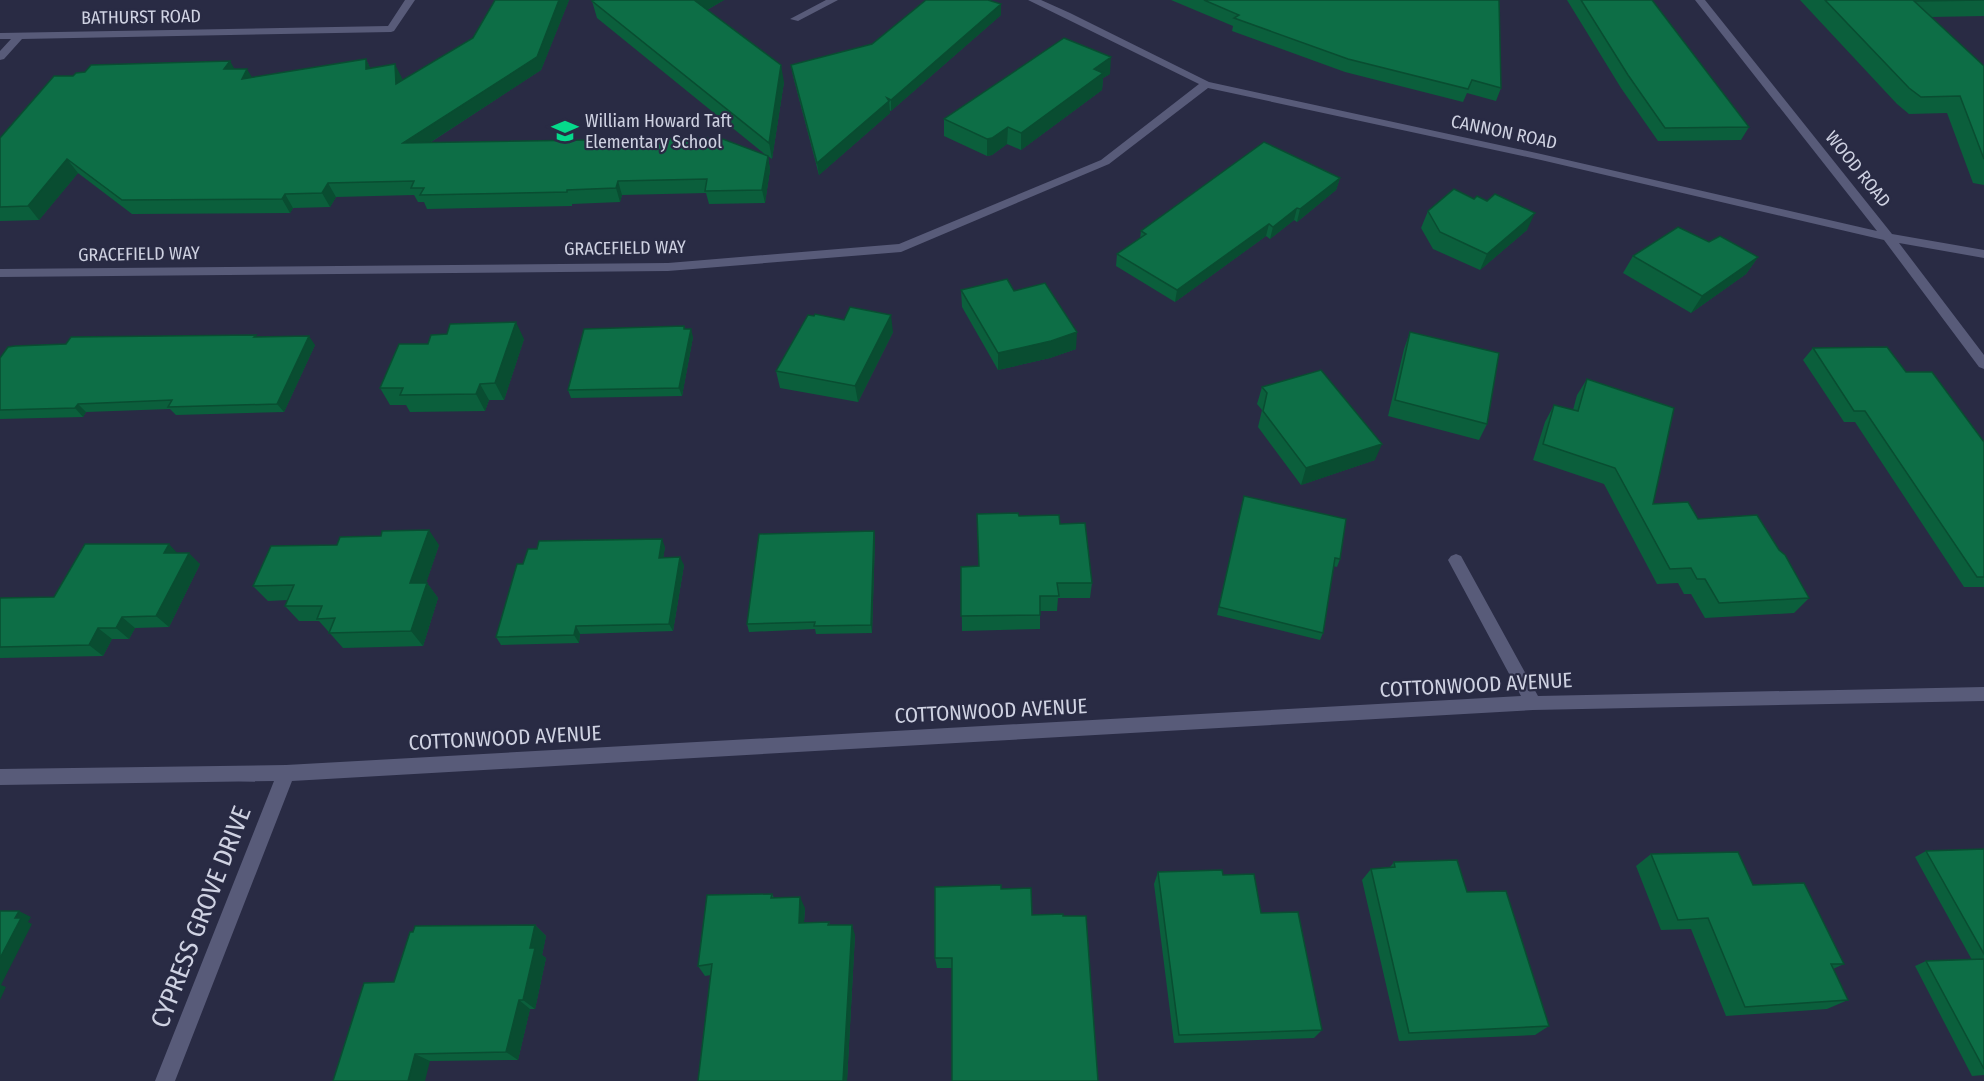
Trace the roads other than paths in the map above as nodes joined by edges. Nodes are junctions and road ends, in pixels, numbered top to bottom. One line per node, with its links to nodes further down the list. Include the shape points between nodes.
1 (410, 0): 7 (street, BATHURST ROAD, via 391,29)
2 (833, 0): 5 (street)
3 (1033, 0): 9 (street, CANNON ROAD)
4 (1700, 0): 10 (street, WOOD ROAD)
5 (795, 19)
6 (0, 36): 7 (street, BATHURST ROAD)
7 (19, 36): 8 (street)
8 (0, 57)
9 (1206, 84): 10 (street, CANNON ROAD); 12 (street, GRACEFIELD WAY, via 1105,162 901,248 668,267)
10 (1888, 237): 11 (street, CANNON ROAD); 13 (street, WOOD ROAD)
11 (1984, 254)
12 (0, 273)
13 (1984, 364)
14 (1456, 560): 16 (street)
15 (1984, 694): 16 (street, COTTONWOOD AVENUE)
16 (1533, 703): 17 (street, COTTONWOOD AVENUE)
17 (286, 773): 18 (street, COTTONWOOD AVENUE); 19 (street, CYPRESS GROVE DRIVE)
18 (0, 777)
19 (165, 1081)

